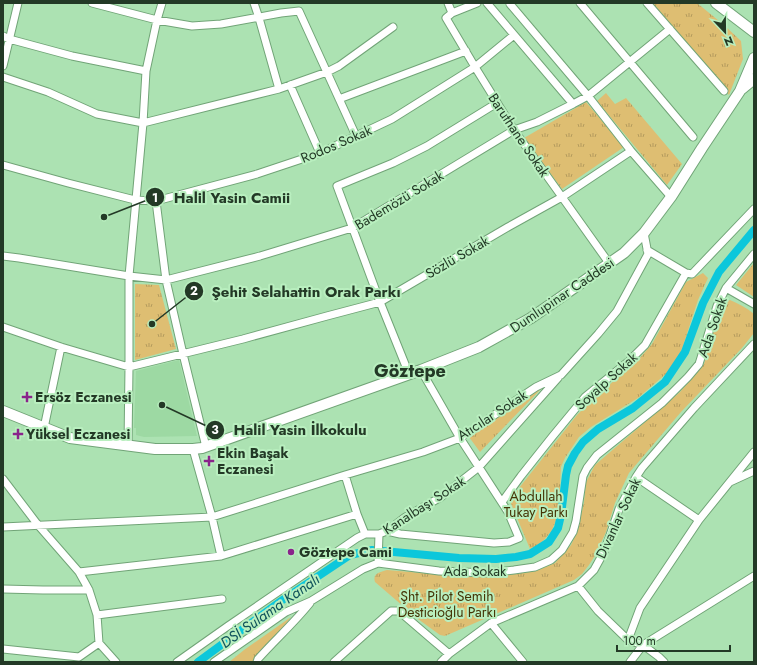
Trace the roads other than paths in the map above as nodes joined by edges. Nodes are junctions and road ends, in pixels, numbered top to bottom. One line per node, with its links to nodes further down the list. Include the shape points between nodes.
1 (18, 3): 19 (street)
2 (92, 3): 14 (street)
3 (162, 3): 14 (street)
4 (254, 3): 13 (street)
5 (448, 3): 12 (street, Baruthane Sokak)
6 (477, 3): 12 (street)
7 (487, 3): 18 (street)
8 (580, 3): 22 (street)
9 (647, 3): 16 (street)
10 (716, 3): 17 (main road)
11 (510, 4): 33 (street)
12 (452, 14): 20 (street, Baruthane Sokak, via 446,18)
13 (259, 18): 14 (street, via 192,26); 26 (street, via 299,11); 30 (street)
14 (156, 20): 25 (street)
15 (393, 27): 26 (street)
16 (670, 29): 22 (street, Bademözü Sokak); 31 (street)
17 (754, 32)
18 (514, 35): 24 (street, Rodos Sokak); 36 (street)
19 (6, 38): 23 (street, via 9,44); 25 (street, via 72,56)
20 (466, 51): 24 (street, Baruthane Sokak); 34 (street)
21 (754, 58): 32 (main road, Dumlupinar Caddesi)
22 (631, 62): 33 (street, Bademözü Sokak); 40 (street)
23 (3, 66)
24 (475, 67): 35 (street, Baruthane Sokak); 39 (street, Rodos Sokak, via 392,119)
25 (146, 71): 37 (street)
26 (327, 72): 29 (street); 34 (street)
27 (3, 76): 37 (street, via 48,92 97,114)
28 (754, 79): 32 (main road)
29 (290, 85): 30 (street); 42 (street)
30 (279, 89): 37 (street)
31 (724, 91)
32 (740, 91): 45 (main road, Dumlupinar Caddesi)
33 (588, 96): 36 (street, Bademözü Sokak); 41 (street)
34 (339, 99): 39 (street)
35 (497, 102): 38 (street, Baruthane Sokak); 49 (street, via 427,146 394,163 337,186)
36 (573, 104): 38 (street, Bademözü Sokak)
37 (143, 123): 46 (street)
38 (514, 130): 44 (street, Baruthane Sokak); 49 (street, Bademözü Sokak)
39 (356, 136): 42 (street, Rodos Sokak)
40 (693, 137)
41 (630, 151): 44 (street, Sözlü Sokak); 45 (street)
42 (320, 153): 47 (street, Rodos Sokak, via 257,174)
43 (3, 165): 46 (street, Rodos Sokak)
44 (562, 197): 54 (street, Baruthane Sokak); 59 (street, Sözlü Sokak)
45 (671, 197): 50 (main road, Dumlupinar Caddesi)
46 (135, 200): 47 (street, Rodos Sokak); 56 (street)
47 (156, 201): 57 (street)
48 (754, 209): 55 (street, via 692,274)
49 (352, 228): 57 (street, Bademözü Sokak, via 260,256); 59 (street)
50 (644, 232): 51 (street, Atıcılar Sokak); 54 (main road, Dumlupinar Caddesi, via 624,253)
51 (647, 250): 55 (street); 68 (street, Atıcılar Sokak, via 648,254 617,310)
52 (754, 254): 58 (street, Ada Sokak)
53 (3, 256): 56 (street)
54 (609, 263): 66 (main road, Dumlupinar Caddesi, via 531,318 479,347)
55 (686, 273): 82 (street, Soyalp Sokak, via 645,345 585,397)
56 (129, 276): 57 (street); 65 (street)
57 (166, 280): 64 (street)
58 (726, 288): 60 (street); 92 (street, Ada Sokak, via 717,306 699,364 662,403 597,455 587,468 583,476 573,532 562,550 551,560 535,567 487,573 439,571)
59 (380, 302): 64 (street, Sözlü Sokak); 67 (street)
60 (754, 304)
61 (3, 327): 63 (street)
62 (754, 344): 80 (street, Divanlar Sokak, via 694,408)
63 (61, 347): 65 (street); 70 (street)
64 (183, 354): 65 (street, Sözlü Sokak); 73 (street)
65 (130, 367): 72 (street)
66 (421, 370): 67 (main road, Dumlupinar Caddesi); 71 (street)
67 (409, 374): 73 (main road, Dumlupinar Caddesi)
68 (561, 375): 71 (street, Atıcılar Sokak, via 536,387); 76 (street, Kanalbaşı Sokak)
69 (3, 411): 70 (main road, Dumlupinar Caddesi)
70 (44, 428): 72 (main road, Dumlupinar Caddesi, via 70,438)
71 (460, 438): 76 (street); 78 (street, Atıcılar Sokak, via 424,452)
72 (128, 446): 74 (main road, Dumlupinar Caddesi)
73 (206, 447): 74 (main road, Dumlupinar Caddesi)
74 (193, 449): 84 (street)
75 (754, 452): 81 (street)
76 (479, 467): 82 (street); 88 (street, Kanalbaşı Sokak, via 441,497)
77 (754, 471): 81 (street)
78 (345, 475): 83 (street); 84 (street, Atıcılar Sokak)
79 (3, 478): 86 (street)
80 (636, 478): 85 (street); 95 (street, Divanlar Sokak, via 619,509 605,550 594,570)
81 (729, 482): 85 (street)
82 (502, 502): 88 (street, via 519,538 509,542 466,541)
83 (357, 514): 89 (street); 91 (street)
84 (212, 517): 86 (street, Atıcılar Sokak); 91 (street)
85 (699, 520): 102 (street, via 640,608)
86 (38, 525): 87 (street, Atıcılar Sokak); 93 (street)
87 (3, 527)
88 (387, 531): 90 (street, Kanalbaşı Sokak)
89 (365, 534): 90 (street, Kanalbaşı Sokak); 109 (street, Kanalbaşı Sokak)
90 (379, 536): 92 (street)
91 (221, 556): 93 (street)
92 (378, 560): 99 (street)
93 (79, 572): 97 (street)
94 (754, 576): 104 (street)
95 (578, 586): 101 (street, Divanlar Sokak); 102 (street, via 598,611)
96 (3, 589): 97 (street)
97 (89, 590): 100 (street)
98 (222, 599): 100 (street)
99 (311, 601): 110 (street, via 286,612); 111 (street)
100 (97, 615): 103 (street)
101 (491, 623): 106 (street, Divanlar Sokak); 114 (street)
102 (628, 640): 104 (street)
103 (99, 643): 107 (street); 108 (street)
104 (643, 645): 115 (street); 116 (street)
105 (3, 649): 107 (street)
106 (449, 654): 112 (street, via 399,611 391,611); 113 (street, Divanlar Sokak)
107 (77, 659)
108 (116, 662)
109 (177, 662)
110 (214, 662)
111 (257, 662)
112 (334, 662)
113 (441, 662)
114 (523, 662)
115 (630, 662)
116 (664, 662)

